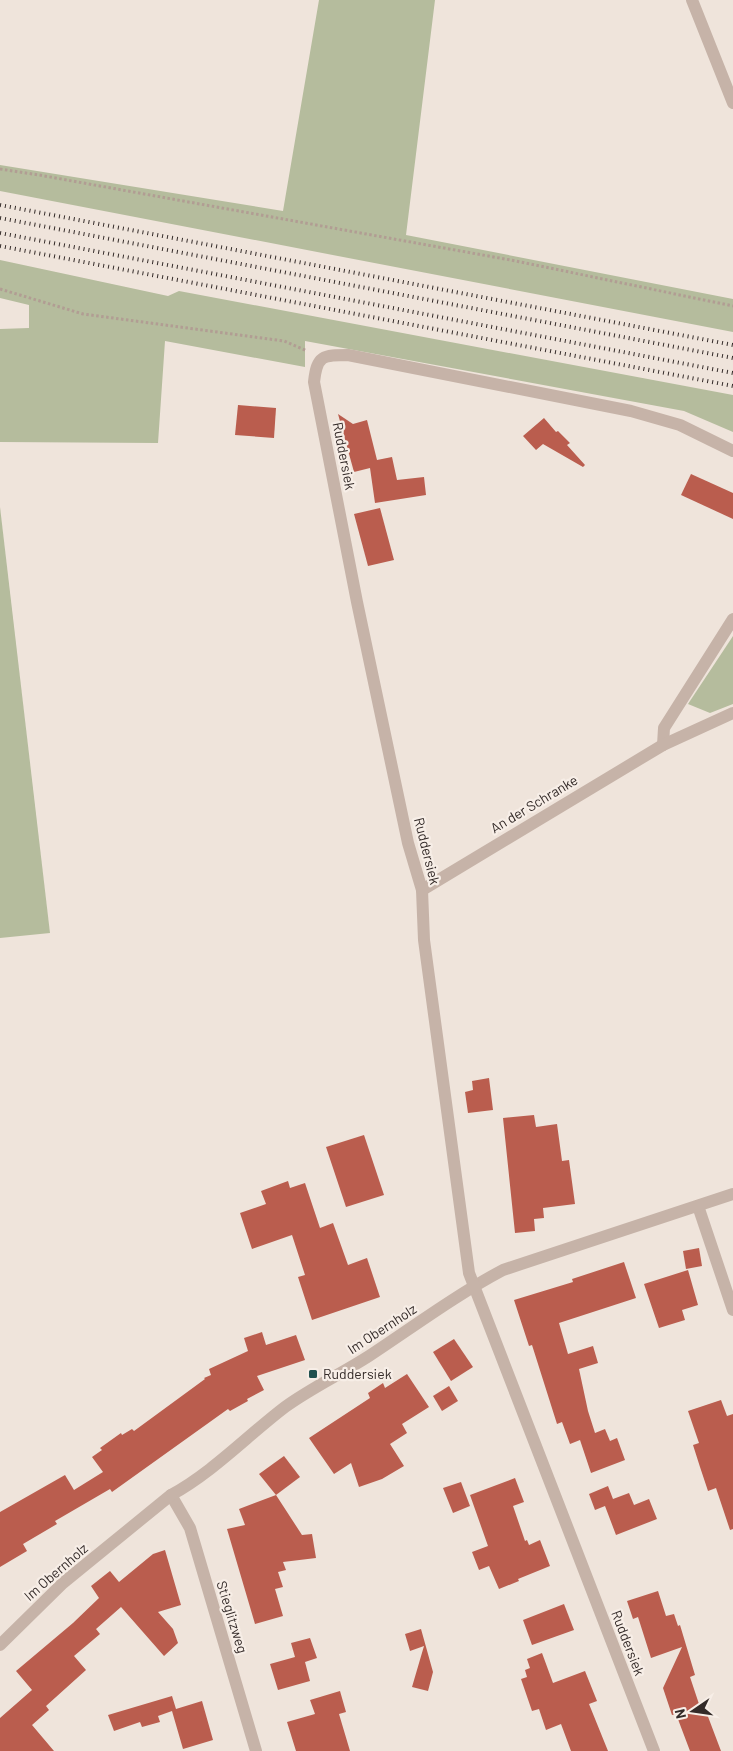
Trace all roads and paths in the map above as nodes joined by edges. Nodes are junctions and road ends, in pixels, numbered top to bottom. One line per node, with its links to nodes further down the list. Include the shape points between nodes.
1 (692, 0): 2 (street)
2 (733, 103)
3 (0, 170): 5 (path, via 516,261)
4 (0, 289): 6 (path, via 83,314 284,341)
5 (733, 306)
6 (320, 359): 7 (street, via 326,355 348,355 631,411 680,425); 11 (street, Ruddersiek, via 315,368 314,382 325,440 408,843)
7 (733, 451)
8 (733, 619): 10 (street, via 664,728)
9 (733, 714): 10 (street, An der Schranke)
10 (662, 746): 11 (street, An der Schranke)
11 (422, 890): 14 (street, Ruddersiek, via 425,950 469,1273)
12 (733, 1194): 13 (street, Im Obernholz)
13 (698, 1206): 14 (street, Im Obernholz, via 503,1270); 15 (street)
14 (474, 1286): 16 (street, Im Obernholz, via 355,1365 309,1391 190,1485); 19 (street, Ruddersiek)
15 (733, 1310)
16 (171, 1495): 17 (street, Im Obernholz, via 63,1583); 18 (street, Stieglitzweg, via 190,1528)
17 (0, 1645)
18 (256, 1751)
19 (654, 1751)

